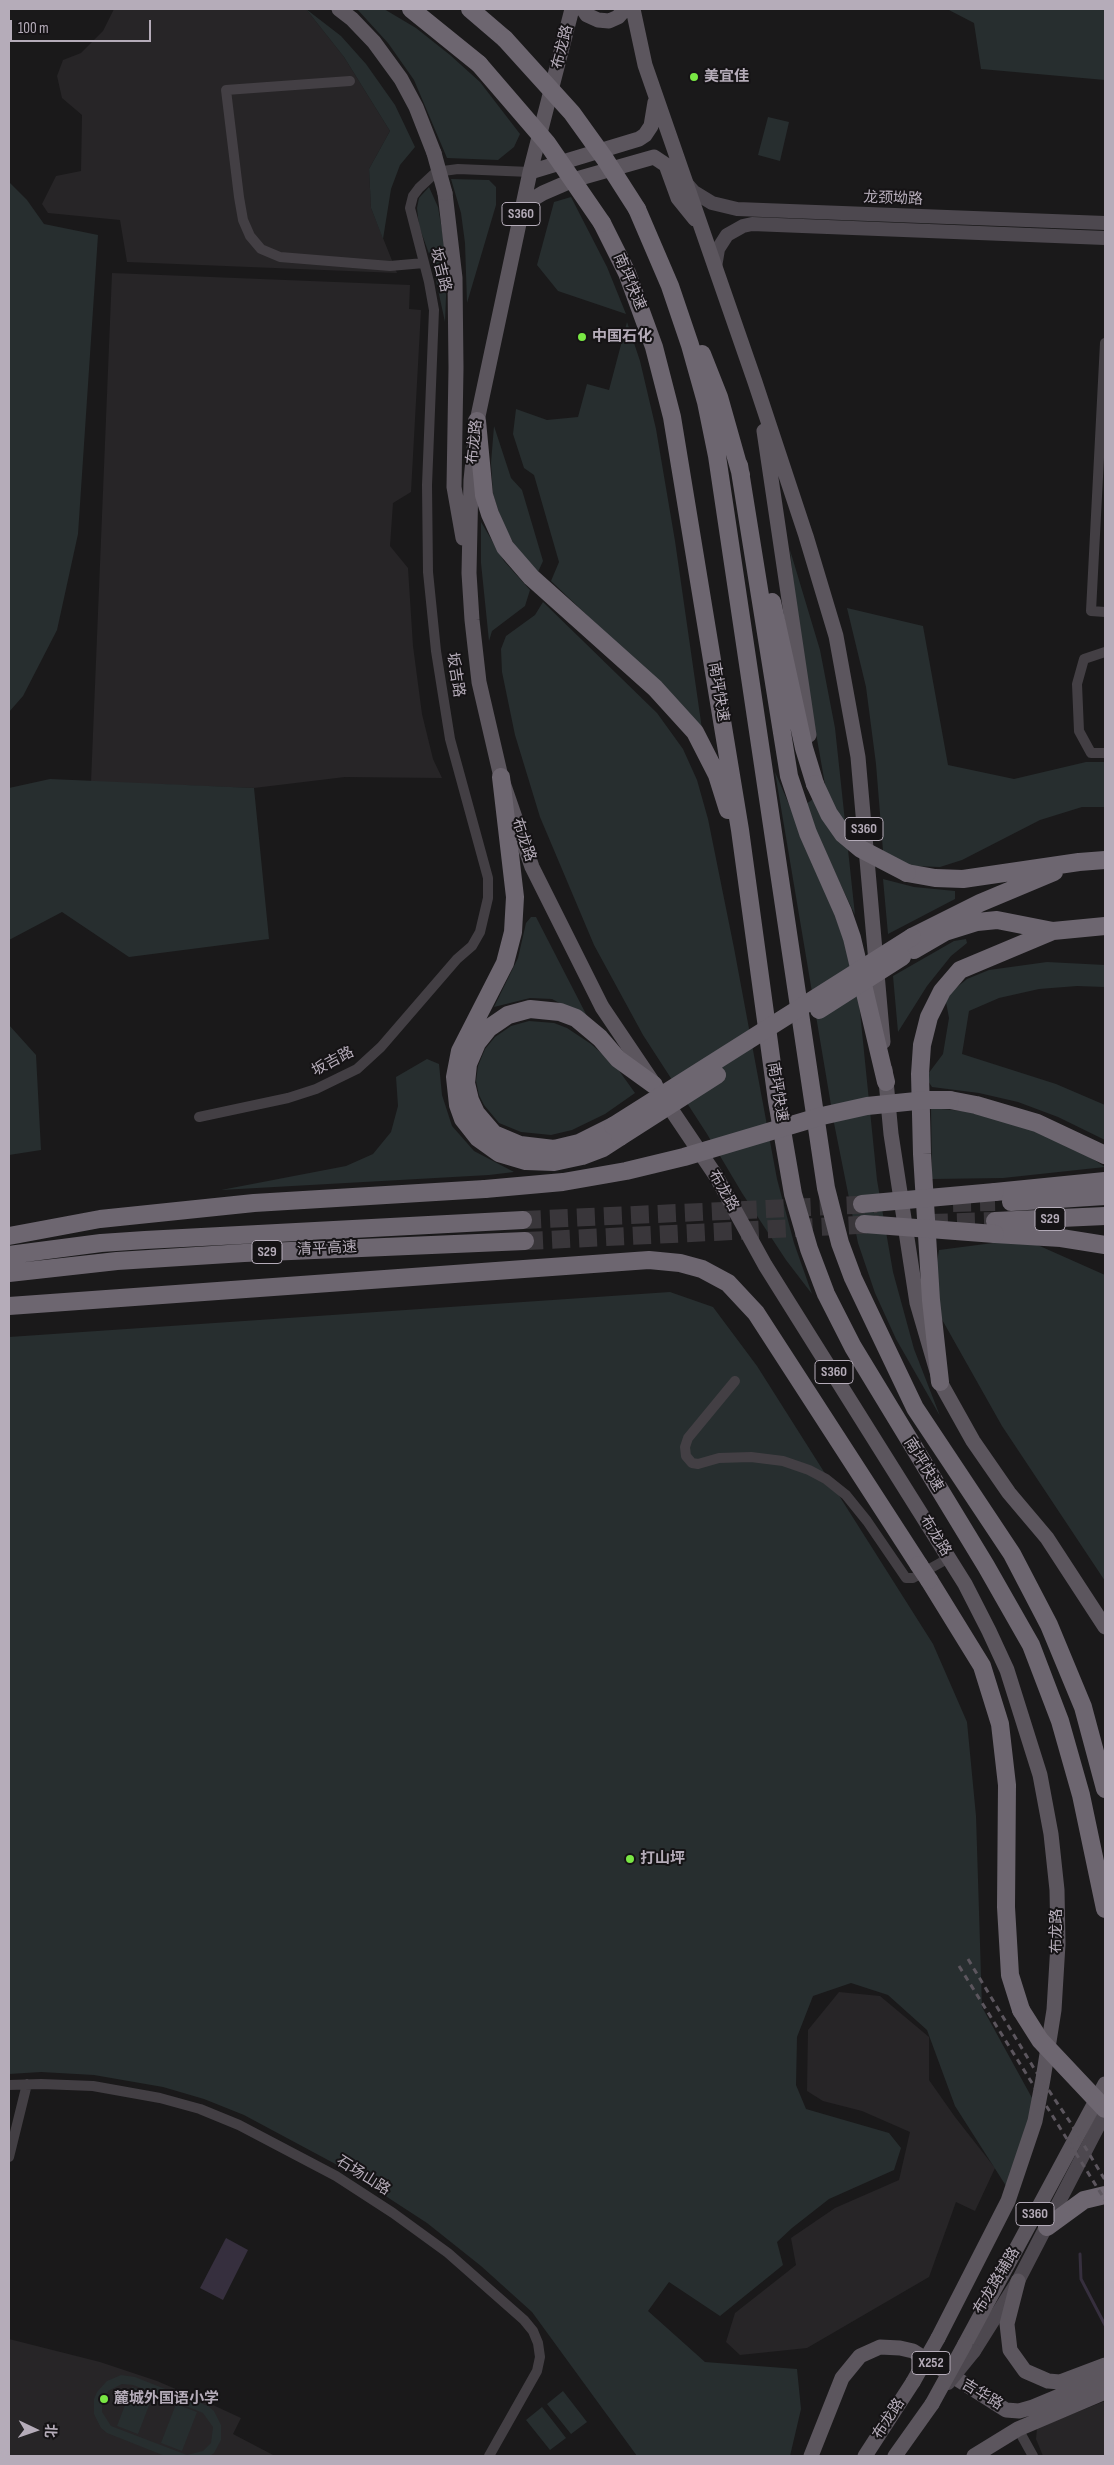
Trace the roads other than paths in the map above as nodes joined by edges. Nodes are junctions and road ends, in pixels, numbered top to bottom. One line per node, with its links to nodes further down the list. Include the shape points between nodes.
1 (339, 9): 26 (main road, bridge, via 374,42 401,79 434,153 445,193 455,278 454,486)
2 (411, 9): 34 (highway, 南坪快速, bridge, via 479,64 547,143 602,223 627,274 654,347 672,417)
3 (470, 9): 21 (highway, 南坪快速, bridge, via 505,39 572,113 637,209)
4 (572, 9): 10 (main road, 布龙路 / S360)
5 (583, 9): 6 (main road, via 593,18 609,21)
6 (624, 9)
7 (633, 9): 9 (main road, S360, via 644,66)
8 (350, 81): 19 (street, via 226,90 243,220 261,250 280,257 390,266)
9 (655, 95): 10 (main road, via 653,119 646,135); 12 (main road, S360)
10 (530, 172): 11 (main road, via 546,183); 14 (main road, 布龙路 / S360); 19 (street, 坂吉路, via 450,170 434,174 413,196 410,208)
11 (572, 180): 14 (main road, via 533,199); 17 (main road, via 648,157 658,158 669,171 678,198)
12 (687, 184): 13 (main road, 龙颈坳路, via 702,198 720,207); 17 (main road, S360)
13 (772, 211): 15 (main road, 龙颈坳路); 16 (main road)
14 (521, 212): 24 (main road, 布龙路 / S360)
15 (1105, 223)
16 (771, 225): 18 (main road, 龙颈坳路); 20 (main road, 龙颈坳路, via 743,226 728,234 718,249)
17 (703, 230): 20 (main road, S360)
18 (1105, 238)
19 (424, 263): 40 (street, 坂吉路, via 434,326 427,486 428,572 450,739 488,878 485,916 472,946 368,1061 357,1069 316,1089 288,1098)
20 (715, 266): 23 (main road, S360)
21 (670, 286): 25 (highway, via 719,397); 61 (highway, 南坪快速, via 703,393 717,456 826,1188 840,1243 853,1278 915,1408 1012,1554 1049,1625 1083,1707)
22 (1105, 344): 27 (street, via 1091,611)
23 (755, 382): 31 (main road); 38 (main road, S360, via 809,545 836,636 849,696 858,757)
24 (477, 421): 26 (main road, 布龙路 / S360, via 471,480); 34 (highway, via 484,495 505,547 532,577 655,688 695,732 717,775)
25 (739, 465): 31 (highway, via 804,748); 38 (highway, via 789,776 808,833 844,912)
26 (470, 573): 30 (main road, 布龙路 / S360, via 479,682)
27 (1105, 612)
28 (1105, 652): 29 (street, via 1084,659 1077,684 1079,731 1091,753)
29 (1105, 753)
30 (501, 777): 39 (main road, 布龙路 / S360, via 532,867 562,929 602,1007); 41 (highway, via 515,897 513,932 505,963 460,1051 455,1084 458,1105 478,1138 499,1153 526,1161 554,1162 582,1156 603,1148)
31 (816, 784): 33 (highway, bridge, via 829,814 844,834 885,864 907,873 963,879)
32 (1105, 860): 33 (highway)
33 (1080, 862): 37 (highway, via 980,903)
34 (749, 893): 62 (highway, 南坪快速, via 777,1101 793,1194 809,1249 826,1294 853,1347 1031,1645 1060,1721 1081,1795)
35 (1105, 926): 36 (highway)
36 (1054, 931): 37 (highway, via 997,920 977,922); 58 (highway, via 960,970 942,991 929,1017 922,1045 920,1074 922,1154 931,1300)
37 (913, 943): 41 (highway, bridge)
38 (886, 1082): 58 (main road, S360, via 917,1303)
39 (654, 1085): 41 (highway, via 618,1058 576,1018 560,1012 530,1009 508,1015 489,1028 477,1043 468,1064 466,1083 476,1113 494,1134 520,1146 554,1149); 59 (main road, 布龙路 / S360, via 716,1176 765,1265)
40 (199, 1117)
41 (616, 1132)
42 (1105, 1155): 51 (highway, bridge, via 1037,1123 950,1100 926,1100 867,1106 822,1116 684,1157 563,1182 254,1203 100,1218)
43 (1105, 1181): 45 (highway)
44 (1105, 1196): 45 (highway, S29)
45 (995, 1197): 46 (highway, bridge)
46 (862, 1204)
47 (1105, 1216): 50 (highway, S29)
48 (523, 1220): 54 (highway, 清平高速 / S29, via 145,1240)
49 (864, 1224): 50 (highway, bridge)
50 (995, 1227): 53 (highway)
51 (9, 1236)
52 (525, 1240): 55 (highway, 清平高速 / S29, via 117,1261)
53 (1105, 1245)
54 (9, 1255)
55 (9, 1273)
56 (9, 1306): 66 (highway, bridge, via 649,1260 702,1269 728,1283 756,1313 982,1666 1000,1724 1007,1785 1006,1907 1010,1975 1020,2010 1040,2040)
57 (735, 1381): 59 (street, via 688,1438 686,1456 692,1463 751,1457 783,1461 810,1470 846,1495 906,1578 914,1578)
58 (940, 1382): 60 (main road, S360, via 1009,1493 1047,1538)
59 (949, 1558): 78 (main road, 布龙路 / S360, bridge, via 990,1631 1007,1670 1040,1775 1057,1890 1054,2010 1035,2121 1008,2201 938,2338)
60 (1105, 1627)
61 (1105, 1790)
62 (1105, 1909)
63 (27, 2084): 65 (street, 石场山路); 68 (street); 76 (street, 石场山路, via 67,2084 119,2090 200,2109 239,2125 336,2176 448,2253 524,2320 538,2343 537,2371)
64 (1105, 2084): 72 (main road, S360)
65 (9, 2085)
66 (1105, 2109)
67 (1105, 2114): 70 (main road, 布龙路辅路)
68 (9, 2157)
69 (1105, 2195): 70 (highway, via 1084,2200)
70 (1047, 2227): 71 (main road, 布龙路辅路)
71 (1018, 2281): 72 (main road, 布龙路辅路); 73 (main road, via 1007,2324 1010,2350 1025,2371 1048,2381)
72 (970, 2348): 79 (main road, S360, bridge)
73 (1103, 2379): 74 (main road, 吉华路 / X252, via 1019,2411 1006,2410); 75 (main road)
74 (988, 2400): 75 (main road); 77 (main road, 吉华路 / X252, via 913,2352 880,2347 860,2356 842,2378)
75 (1018, 2429): 80 (main road); 81 (street)
76 (489, 2456)
77 (811, 2456)
78 (865, 2456)
79 (895, 2456)
80 (974, 2456)
81 (1033, 2456)

